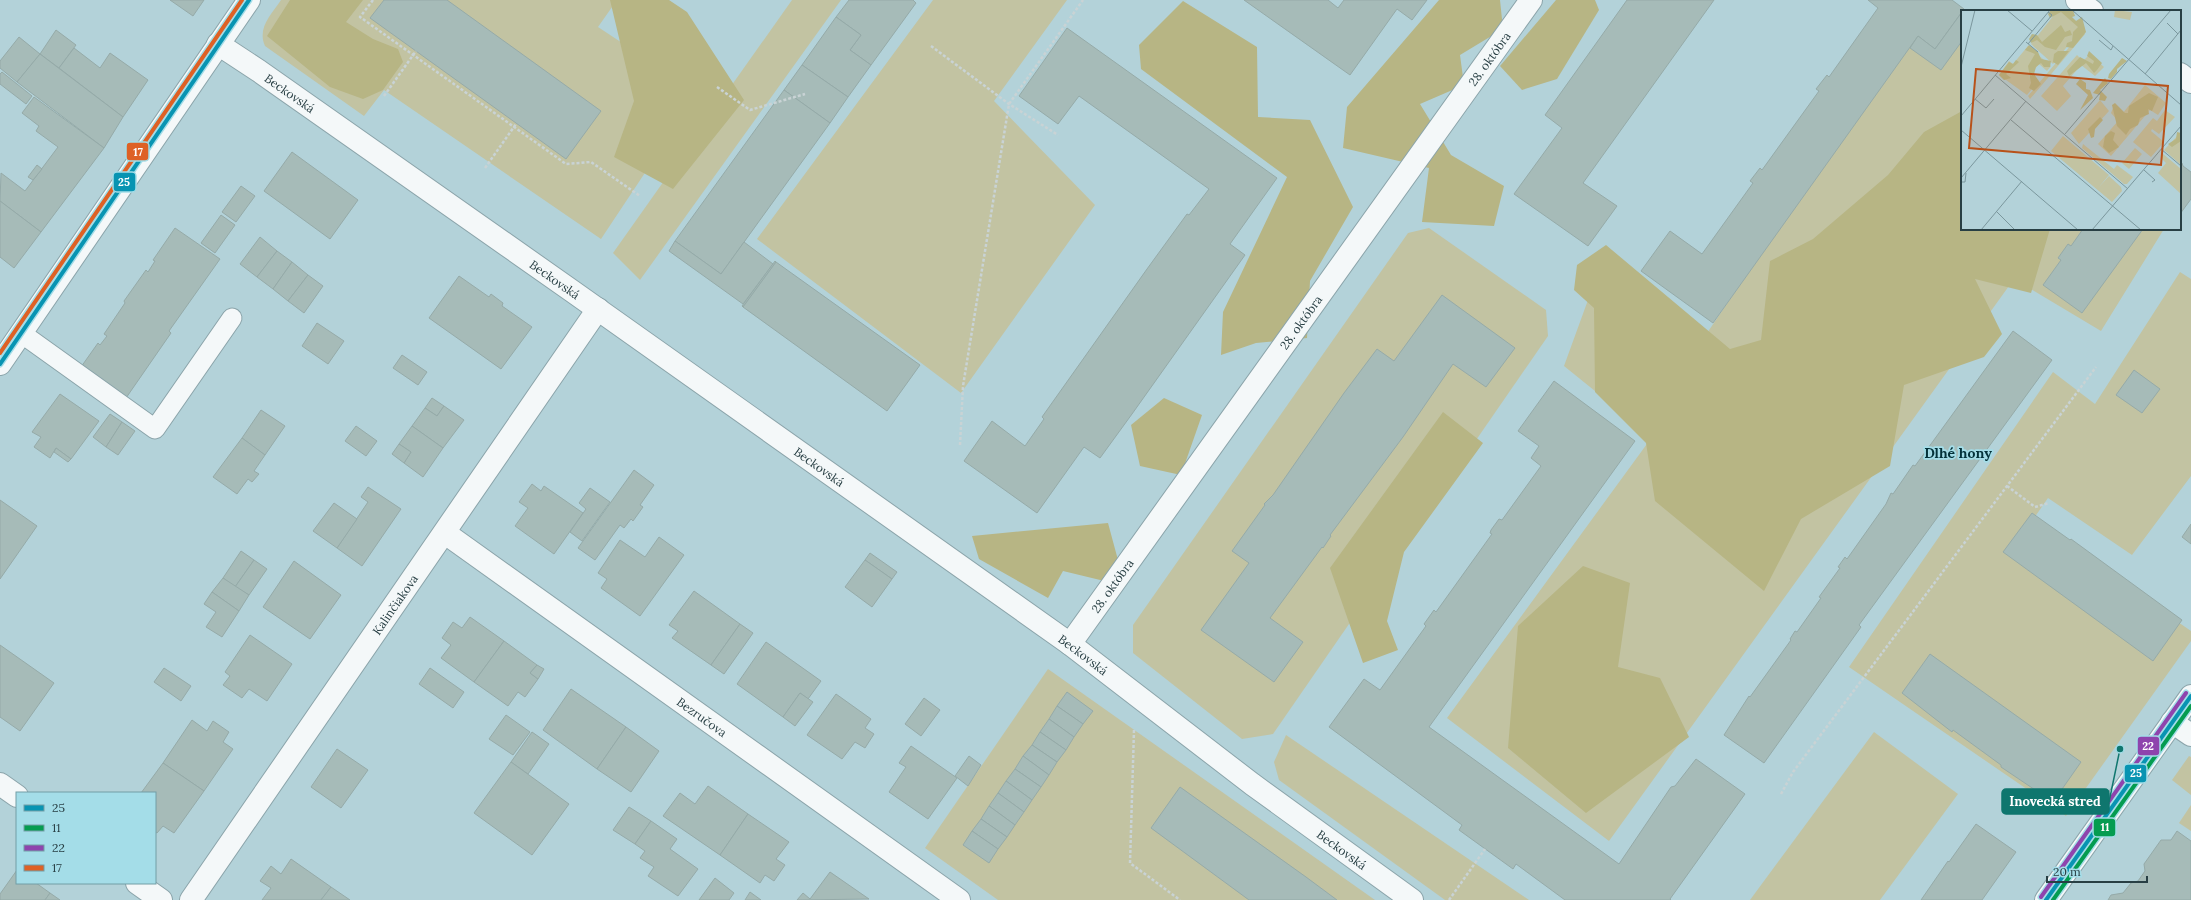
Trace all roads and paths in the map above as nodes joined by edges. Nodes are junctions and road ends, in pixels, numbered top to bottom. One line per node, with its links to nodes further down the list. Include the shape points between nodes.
1 (249, 0): 7 (street)
2 (373, 0): 10 (path, via 360,17)
3 (1083, 0): 16 (path)
4 (1531, 0): 31 (street, 28. októbra)
5 (2077, 0): 6 (street)
6 (2091, 10)
7 (218, 44): 22 (street, Beckovská); 24 (street)
8 (931, 46): 16 (path)
9 (416, 51): 10 (path)
10 (413, 55): 15 (path); 18 (path)
11 (2181, 75): 12 (street)
12 (2191, 82)
13 (718, 87): 14 (path, via 750,110)
14 (805, 94)
15 (384, 96)
16 (1009, 104): 19 (path); 27 (path, via 963,386)
17 (516, 124): 18 (path)
18 (514, 127): 20 (path); 21 (path, via 566,164 591,162)
19 (1058, 135)
20 (485, 168)
21 (640, 196)
22 (598, 309): 30 (street, Kalinčiakova); 31 (street, Beckovská)
23 (232, 318): 24 (lane, via 155,429)
24 (20, 333): 25 (street)
25 (0, 364)
26 (2096, 367): 28 (path)
27 (960, 445)
28 (2007, 486): 29 (path, via 2035,507); 37 (path, via 1793,772)
29 (2049, 503)
30 (445, 533): 42 (street, Kalinčiakova); 43 (street, Bezručova)
31 (1070, 644): 45 (street, Beckovská, via 1252,784)
32 (2191, 696): 33 (street)
33 (2172, 722): 35 (street); 47 (street)
34 (1134, 725): 44 (path, via 1130,863)
35 (2191, 735)
36 (0, 784): 38 (street)
37 (1781, 794)
38 (16, 795)
39 (1485, 849): 46 (path)
40 (139, 884): 41 (street)
41 (161, 900)
42 (191, 900)
43 (959, 900)
44 (1180, 900)
45 (1412, 900)
46 (1449, 900)
47 (2046, 900)

